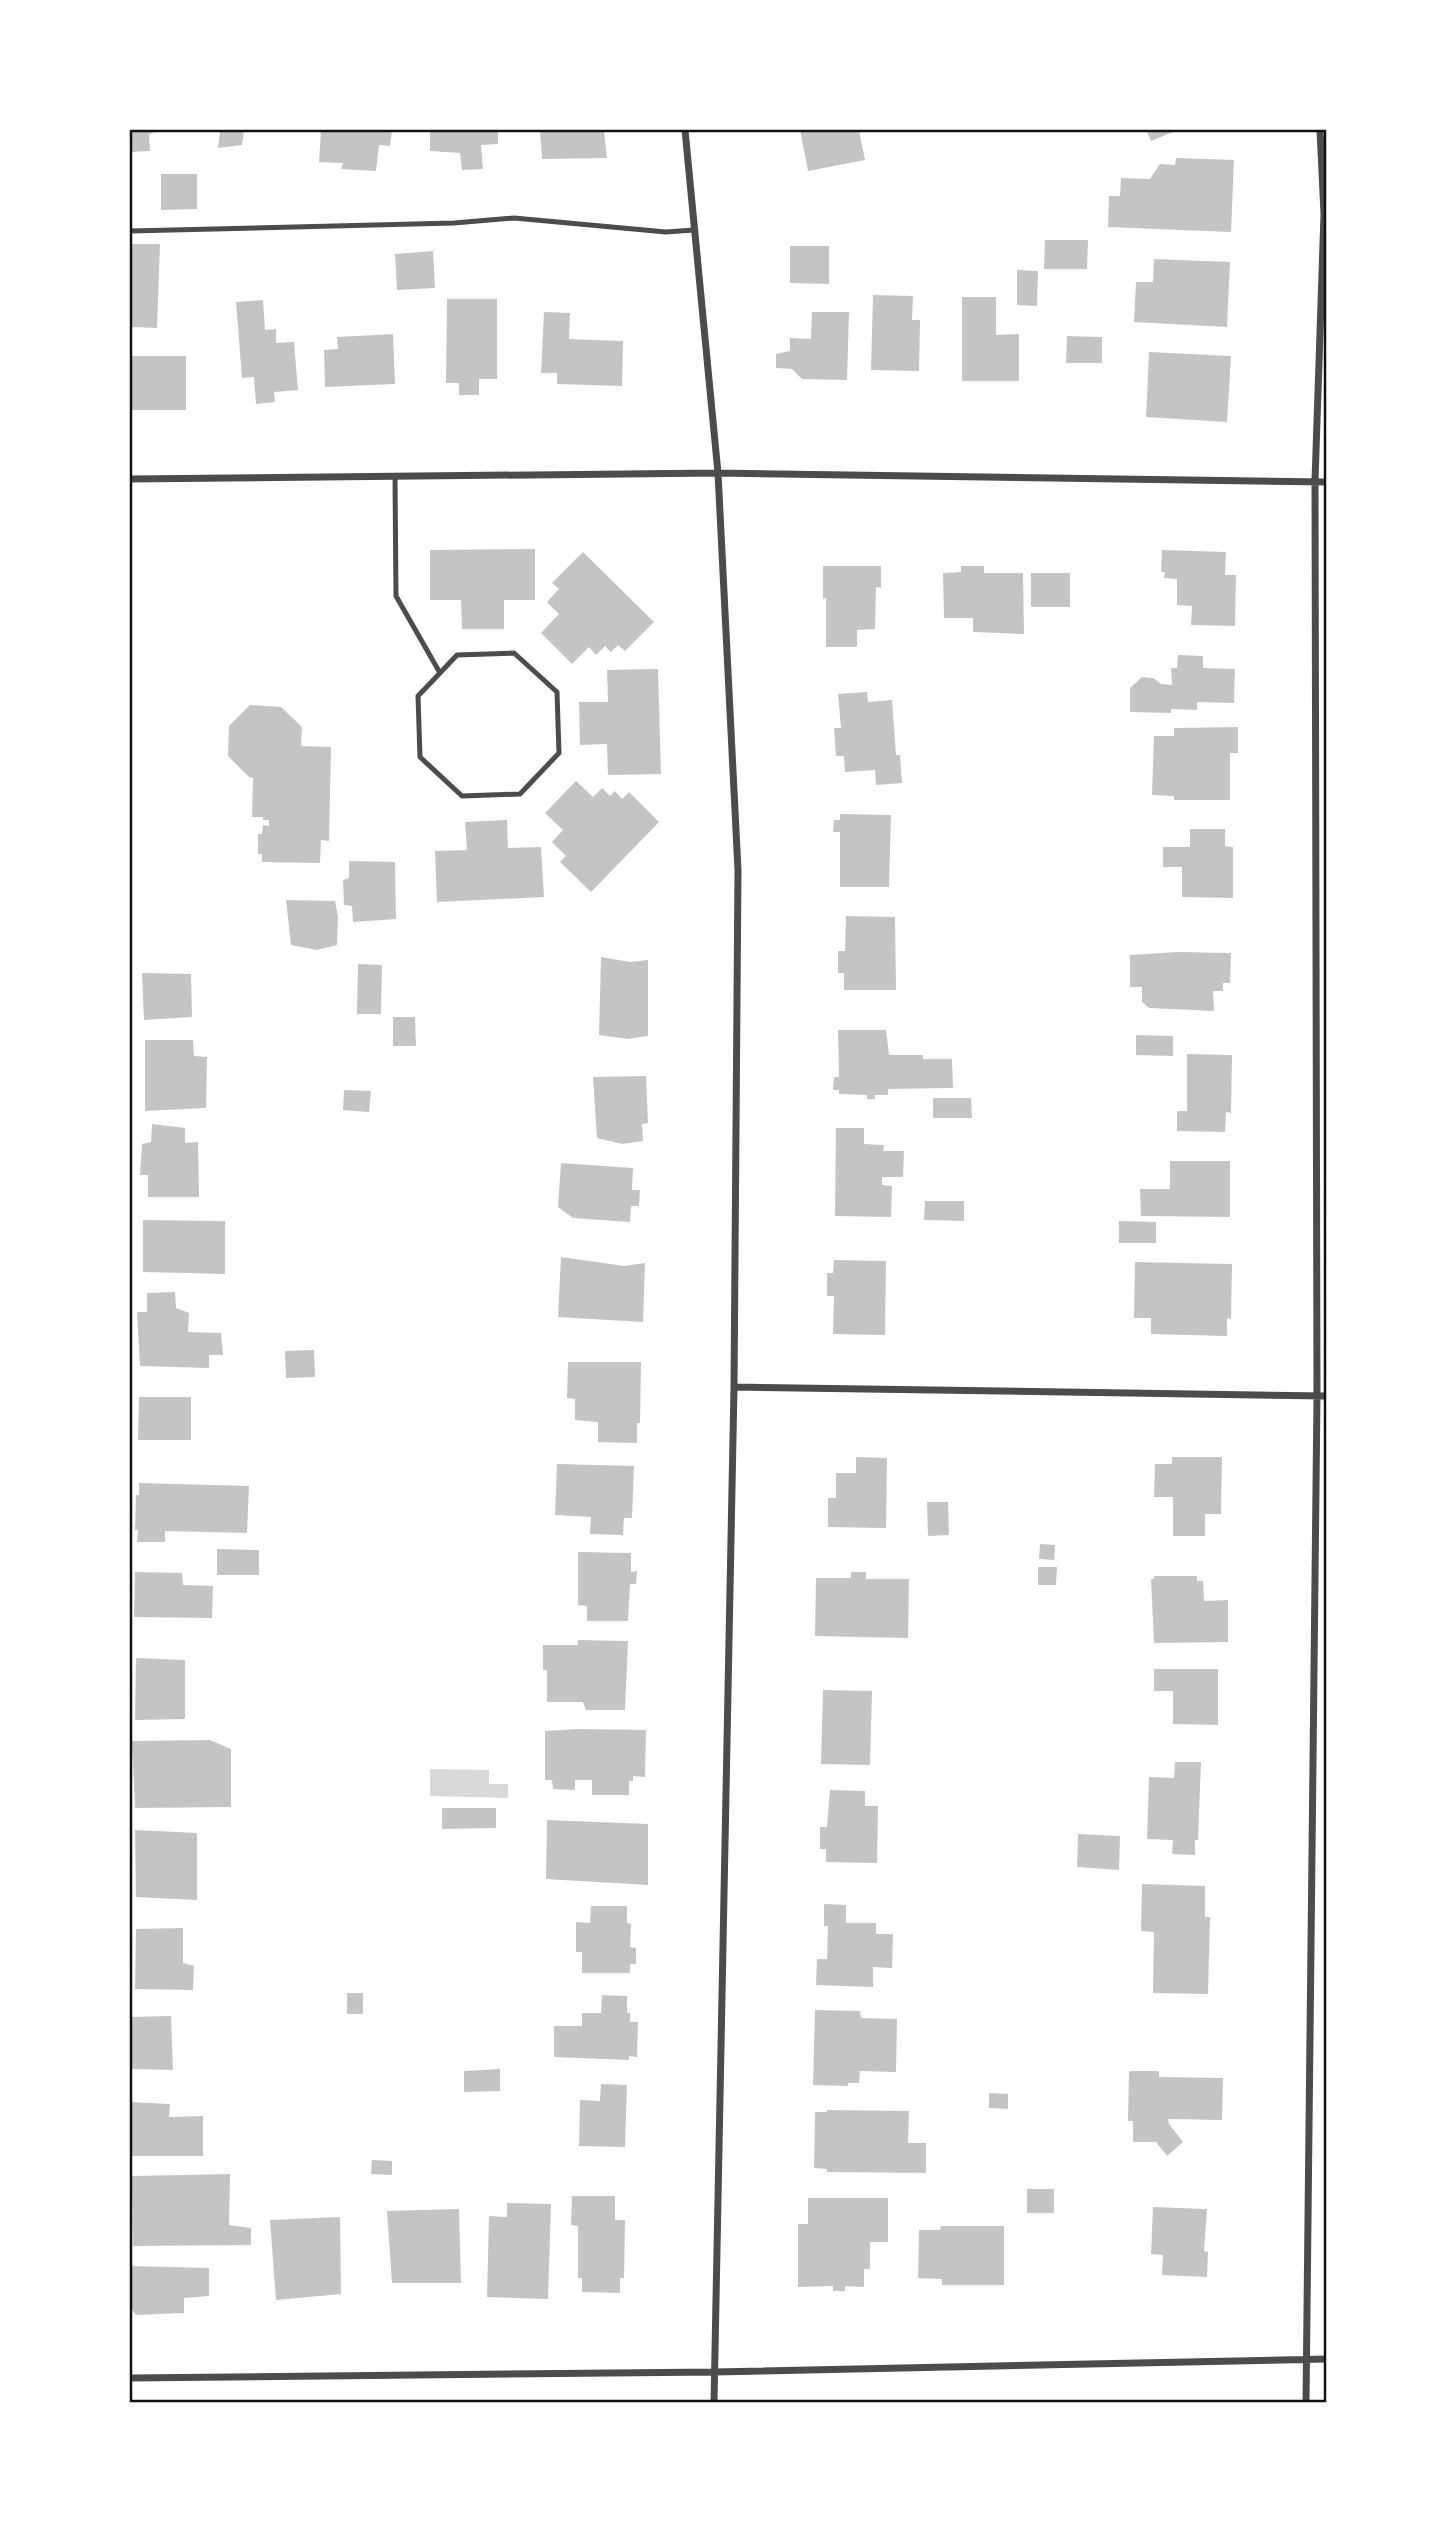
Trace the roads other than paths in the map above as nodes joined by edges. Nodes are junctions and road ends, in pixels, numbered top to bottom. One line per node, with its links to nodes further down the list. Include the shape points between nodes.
1 (685, 130): 3 (street)
2 (1320, 130): 8 (street, via 1324,214)
3 (694, 230): 4 (lane, via 666,232 514,218); 5 (street)
4 (130, 231)
5 (718, 473): 6 (street); 8 (street); 11 (street, via 738,870)
6 (395, 476): 7 (street); 10 (lane, via 396,596)
7 (130, 479)
8 (1315, 481): 9 (street); 12 (street)
9 (1326, 482)
10 (440, 673): 10 (lane, via 418,696 420,757 462,796 520,794 559,753 557,692 514,653 457,655)
11 (734, 1387): 12 (street); 16 (street)
12 (1317, 1396): 13 (street); 15 (street)
13 (1326, 1396)
14 (1326, 2359): 15 (street)
15 (1306, 2360): 16 (street); 19 (street)
16 (714, 2372): 17 (street); 18 (street)
17 (130, 2378)
18 (714, 2403)
19 (1306, 2403)

